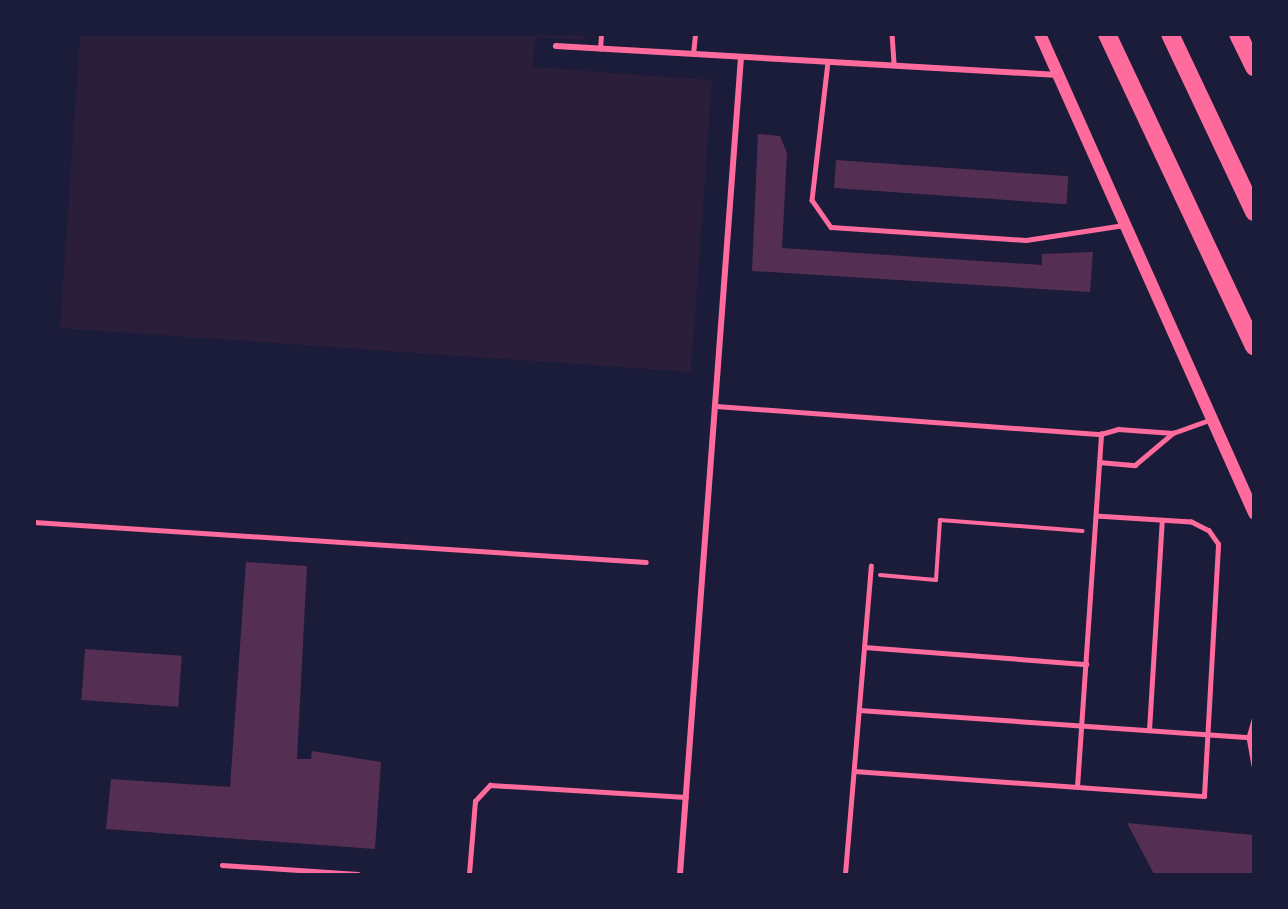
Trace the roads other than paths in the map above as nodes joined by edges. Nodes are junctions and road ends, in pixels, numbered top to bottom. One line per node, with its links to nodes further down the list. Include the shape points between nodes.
1 (601, 34): 9 (lane)
2 (695, 34): 10 (lane)
3 (892, 34): 13 (lane)
4 (1040, 34): 15 (main road)
5 (1107, 34): 18 (highway)
6 (1170, 34): 16 (highway)
7 (1238, 34): 14 (highway)
8 (556, 46): 9 (street)
9 (600, 49): 10 (street)
10 (693, 54): 11 (street)
11 (741, 57): 12 (street); 19 (street)
12 (828, 62): 13 (street); 17 (lane, via 812,200 831,227 1026,240)
13 (894, 65): 15 (street)
14 (1254, 67)
15 (1058, 75): 17 (main road)
16 (1254, 212)
17 (1126, 225): 20 (main road)
18 (1254, 346)
19 (716, 406): 22 (lane); 41 (street)
20 (1212, 419): 21 (lane); 24 (main road)
21 (1173, 433): 22 (lane, via 1118,429); 23 (lane, via 1135,465)
22 (1101, 434): 23 (lane)
23 (1099, 462): 25 (lane)
24 (1254, 513)
25 (1096, 516): 26 (lane); 31 (lane)
26 (1162, 520): 35 (lane); 36 (lane, via 1191,522 1209,531 1218,544)
27 (34, 522): 28 (lane)
28 (646, 562)
29 (871, 566): 30 (lane)
30 (864, 647): 31 (lane); 32 (lane)
31 (1086, 664): 34 (lane)
32 (859, 710): 34 (lane); 39 (lane)
33 (1254, 720): 37 (lane)
34 (1081, 725): 35 (lane); 40 (lane)
35 (1149, 730): 36 (lane)
36 (1208, 734): 37 (lane); 40 (lane, via 1204,796)
37 (1249, 737): 38 (lane)
38 (1254, 766)
39 (854, 771): 40 (lane); 46 (lane)
40 (1077, 787)
41 (686, 796): 44 (lane, via 490,786 474,801); 45 (street)
42 (222, 865): 43 (lane)
43 (358, 874)
44 (469, 874)
45 (680, 874)
46 (845, 874)

